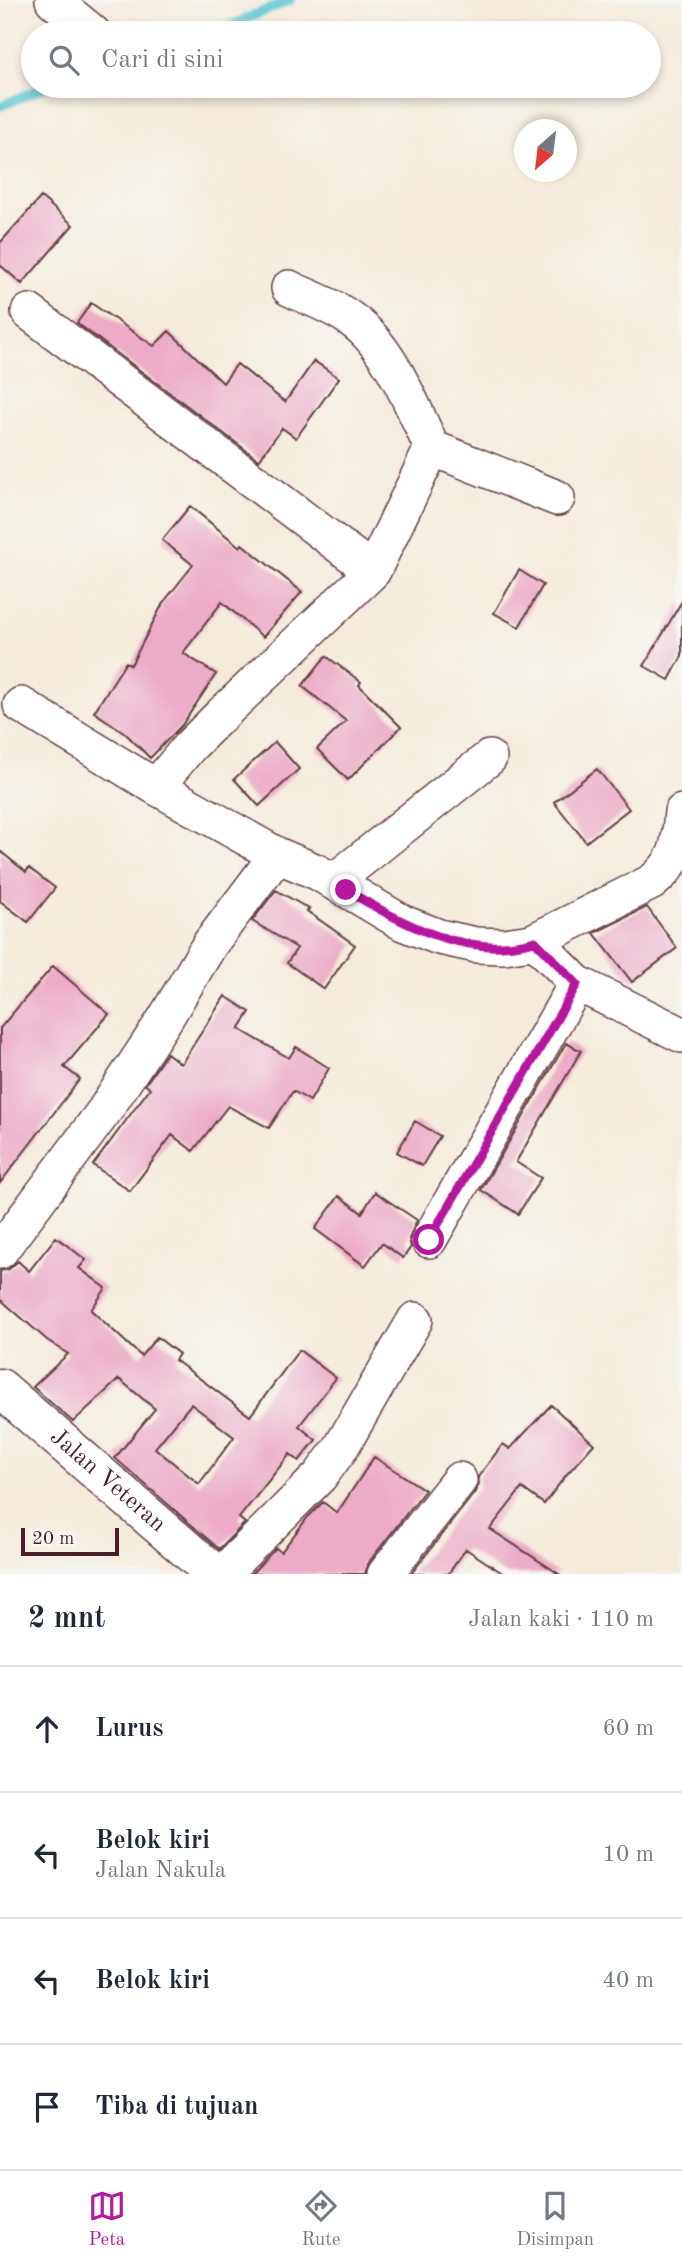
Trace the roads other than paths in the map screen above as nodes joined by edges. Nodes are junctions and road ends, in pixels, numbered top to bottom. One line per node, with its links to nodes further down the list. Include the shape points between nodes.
1 (53, 0): 2 (street)
2 (78, 21)
3 (289, 288): 5 (street, via 352,319 376,342)
4 (29, 312): 7 (street)
5 (432, 448): 6 (street); 7 (street)
6 (557, 498)
7 (373, 571): 10 (street, via 220,716)
8 (20, 705): 10 (street)
9 (489, 758): 13 (street)
10 (156, 786): 12 (street)
11 (682, 812): 14 (street, via 678,851 665,871 652,882)
12 (277, 855): 13 (street); 18 (street, via 210,944 105,1110)
13 (332, 882): 14 (street, via 403,923 439,937 476,945)
14 (535, 941): 15 (street)
15 (577, 984): 16 (street); 17 (street)
16 (682, 1035)
17 (429, 1240)
18 (0, 1251)
19 (415, 1320): 23 (street, via 320,1476)
20 (0, 1388): 22 (street, Jalan Veteran)
21 (459, 1480): 24 (street)
22 (215, 1574)
23 (222, 1574)
24 (385, 1574)

